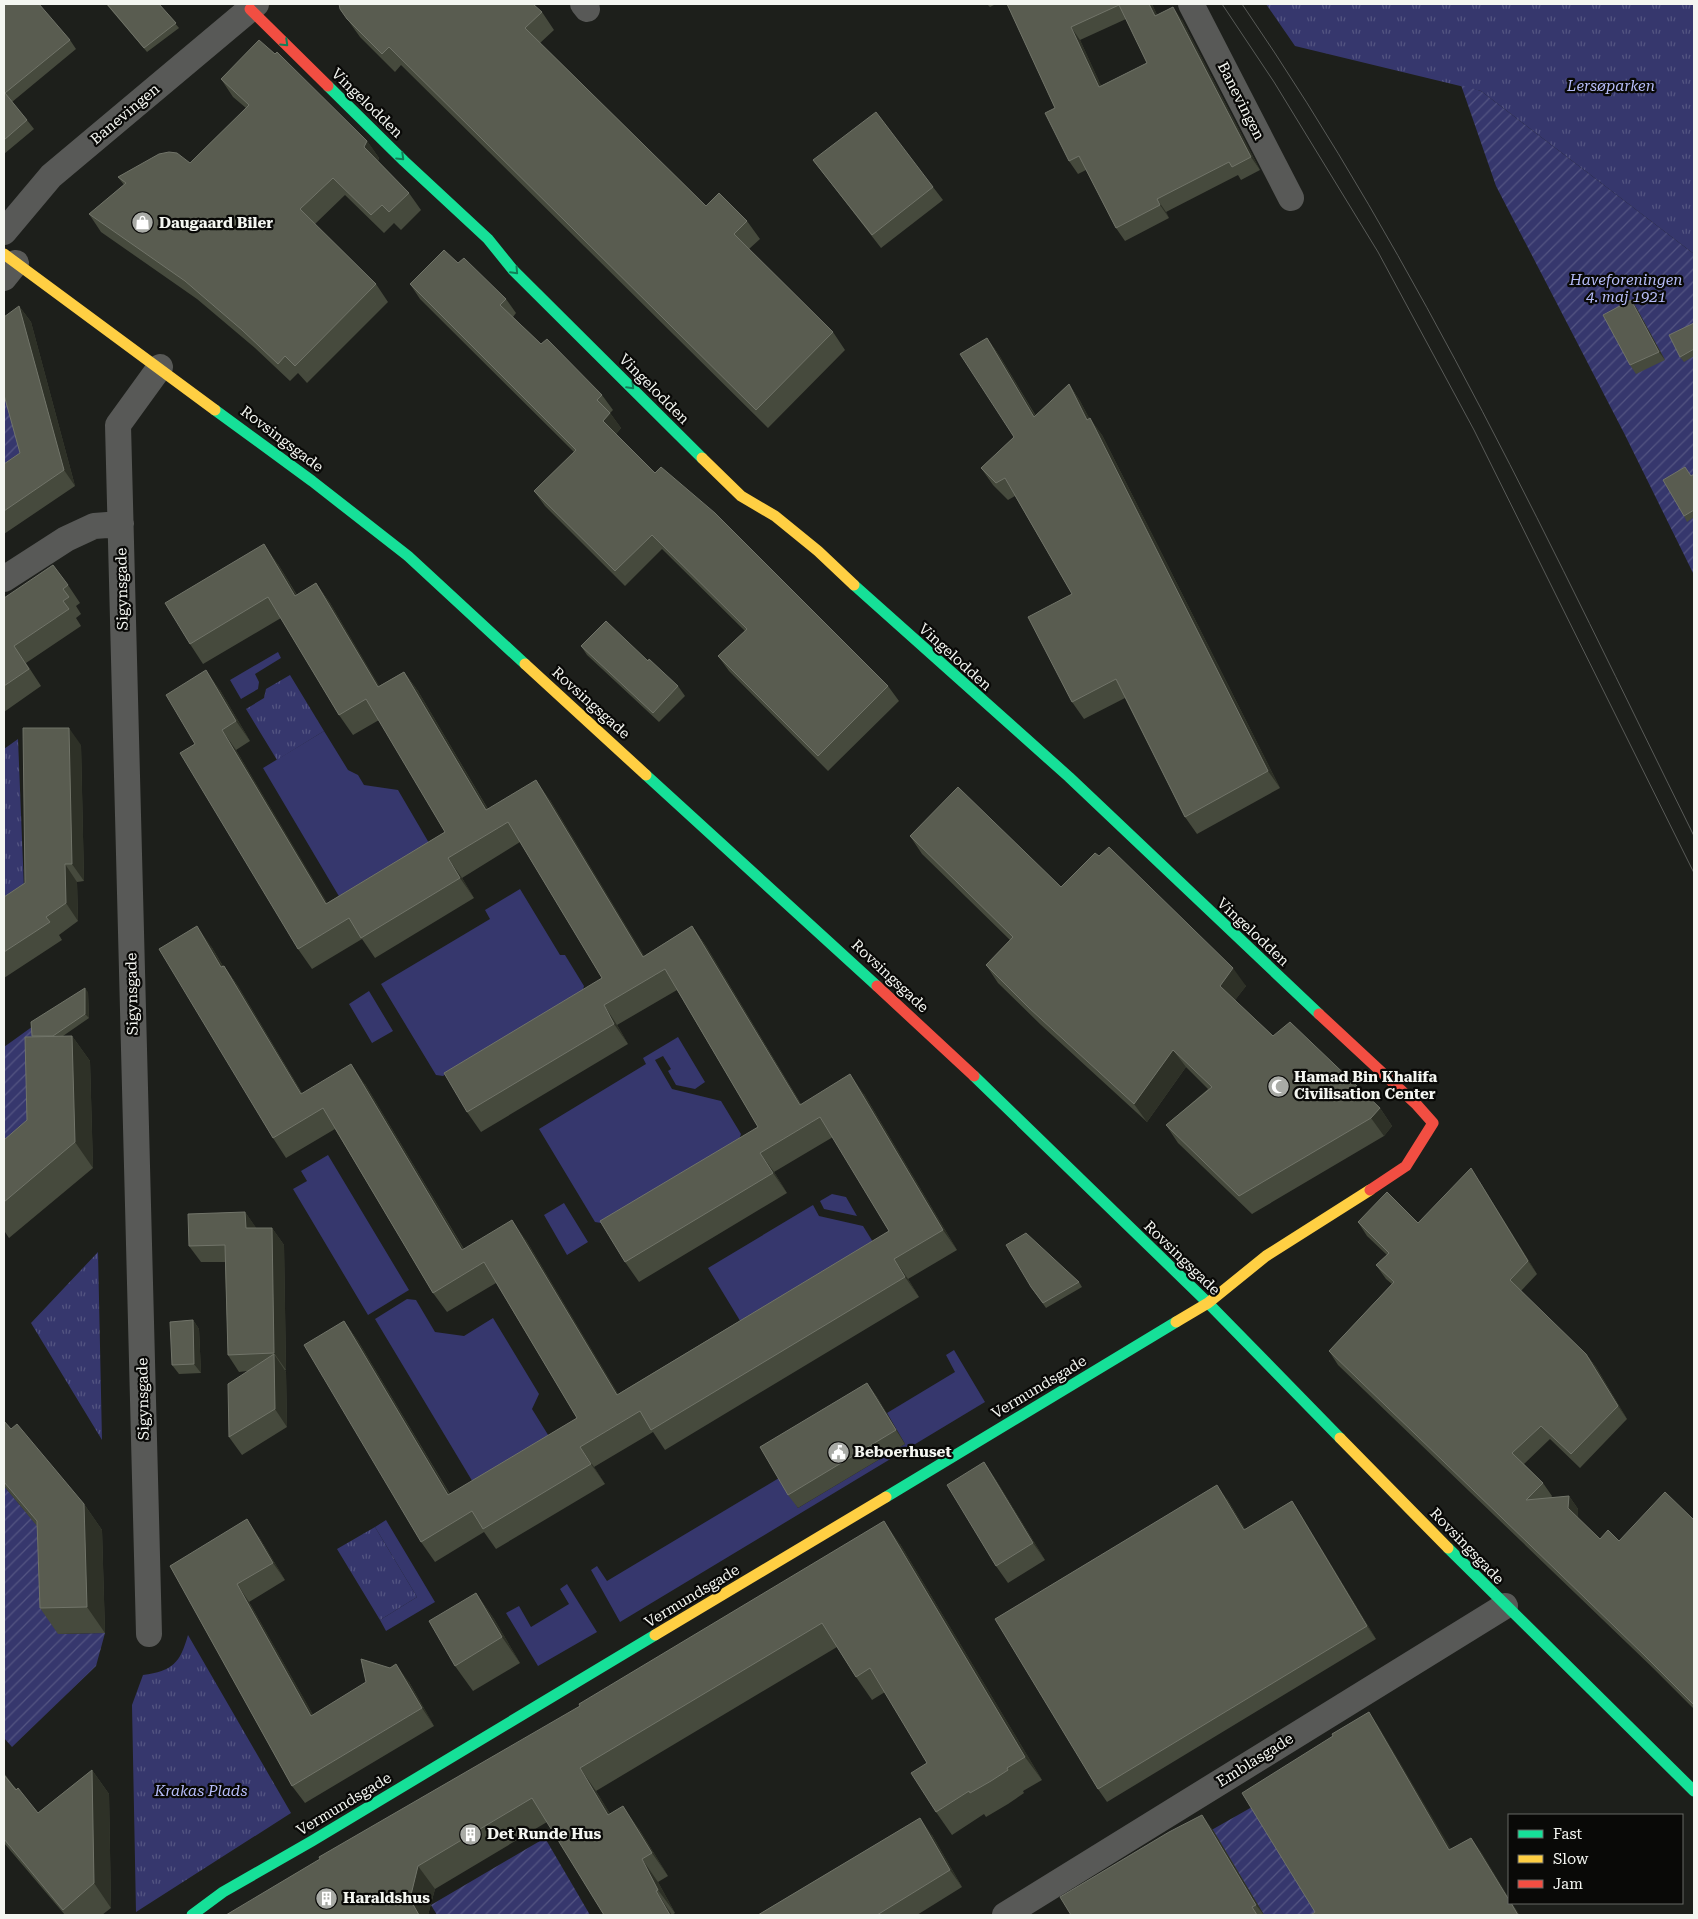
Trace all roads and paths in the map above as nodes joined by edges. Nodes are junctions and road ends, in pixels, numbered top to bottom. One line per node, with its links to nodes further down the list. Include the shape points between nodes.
1 (1191, 4): 3 (street, Banevingen)
2 (253, 6): 4 (street, Banevingen, via 50,176); 9 (street, Vingelodden, one-way to 9, via 741,496 775,516 818,551 1069,777 1433,1123 1406,1166 1266,1256)
3 (1291, 198)
4 (4, 232)
5 (8, 265): 6 (street, Rovsingsgade)
6 (160, 367): 7 (street, Sigynsgade, via 118,425); 9 (street, Rovsingsgade, via 408,556 904,1009)
7 (120, 524): 8 (street, via 94,526 80,532); 11 (street, Sigynsgade)
8 (4, 579)
9 (1208, 1304): 10 (street, Rovsingsgade); 13 (street, Vermundsgade, via 312,1842 223,1892)
10 (1505, 1606): 12 (street, Rovsingsgade); 14 (street, Emblasgade)
11 (149, 1634)
12 (1694, 1790)
13 (192, 1915)
14 (1005, 1915)

